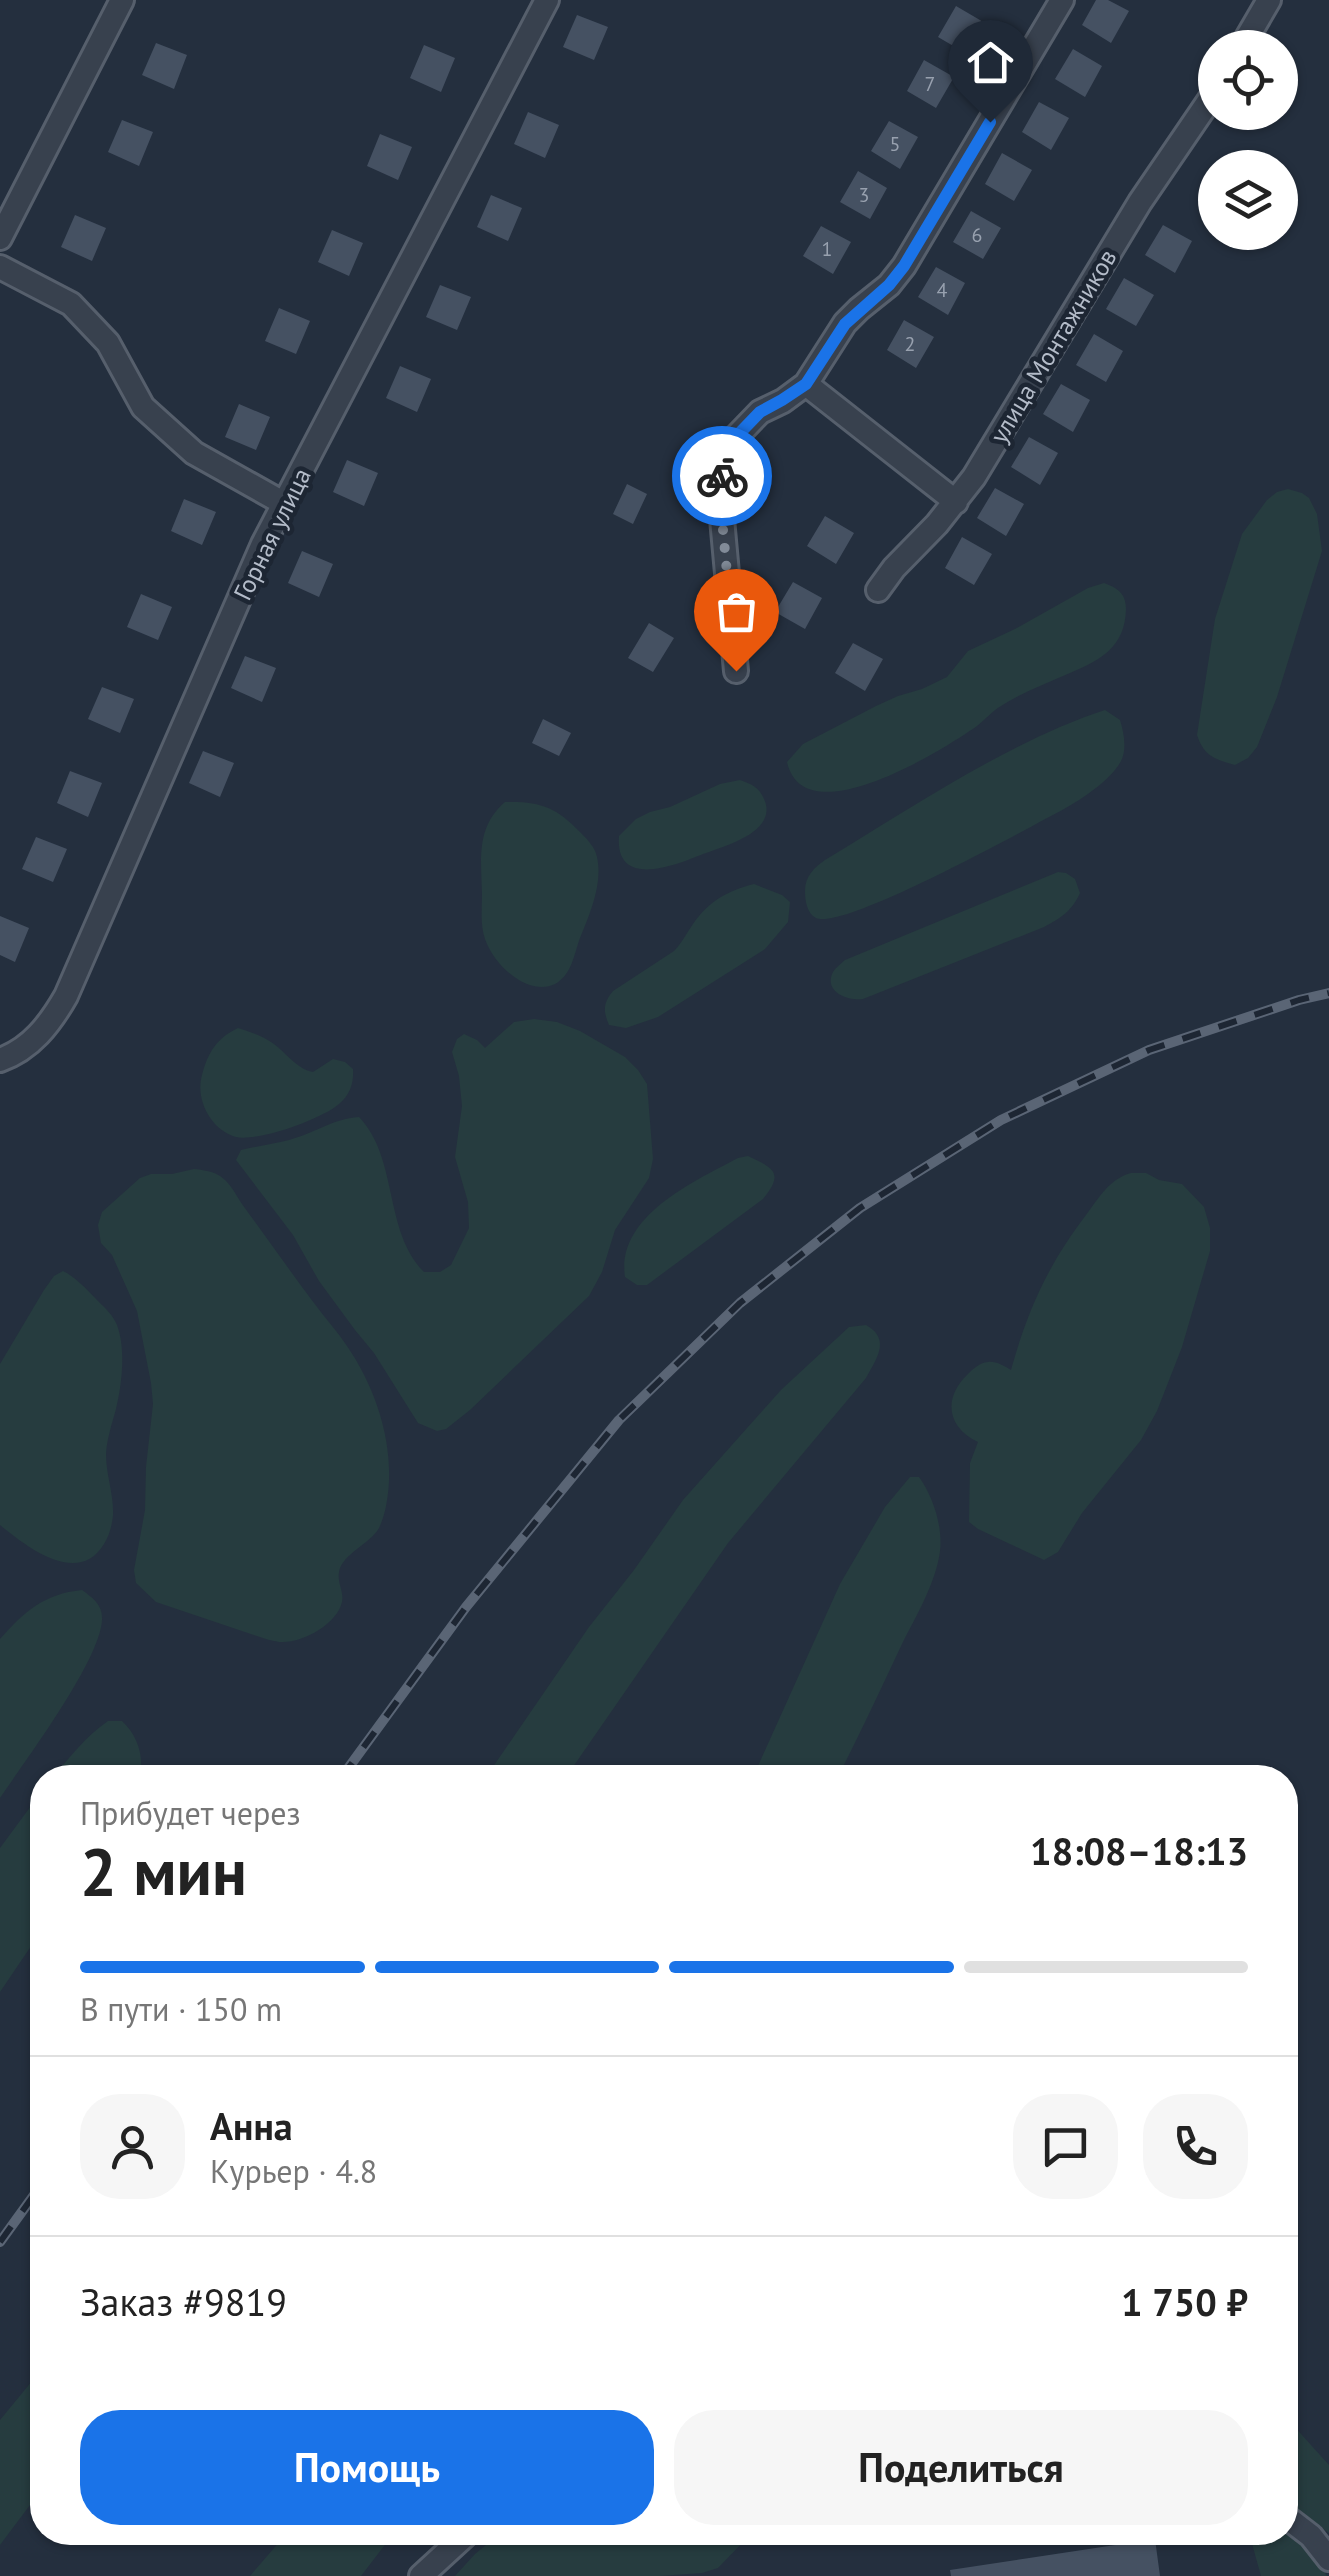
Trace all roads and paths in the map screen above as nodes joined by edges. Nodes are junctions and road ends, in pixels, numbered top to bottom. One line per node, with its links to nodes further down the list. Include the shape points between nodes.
1 (122, 0): 7 (street)
2 (547, 0): 11 (street, Горная улица)
3 (1062, 0): 9 (street, via 904,266 845,324)
4 (1268, 0): 5 (street)
5 (1251, 30)
6 (1198, 117): 10 (street, улица Монтажников)
7 (0, 238)
8 (0, 267): 11 (street, via 72,304 108,342 144,407 194,453)
9 (806, 384): 10 (street); 13 (street, via 746,425 733,440 722,474)
10 (956, 502): 12 (street, улица Монтажников)
11 (286, 504): 14 (street, Горная улица, via 66,996 32,1042)
12 (878, 590)
13 (736, 671)
14 (0, 1060)
15 (1298, 2526): 17 (street)
16 (455, 2545): 18 (street)
17 (1329, 2559)
18 (421, 2576)

